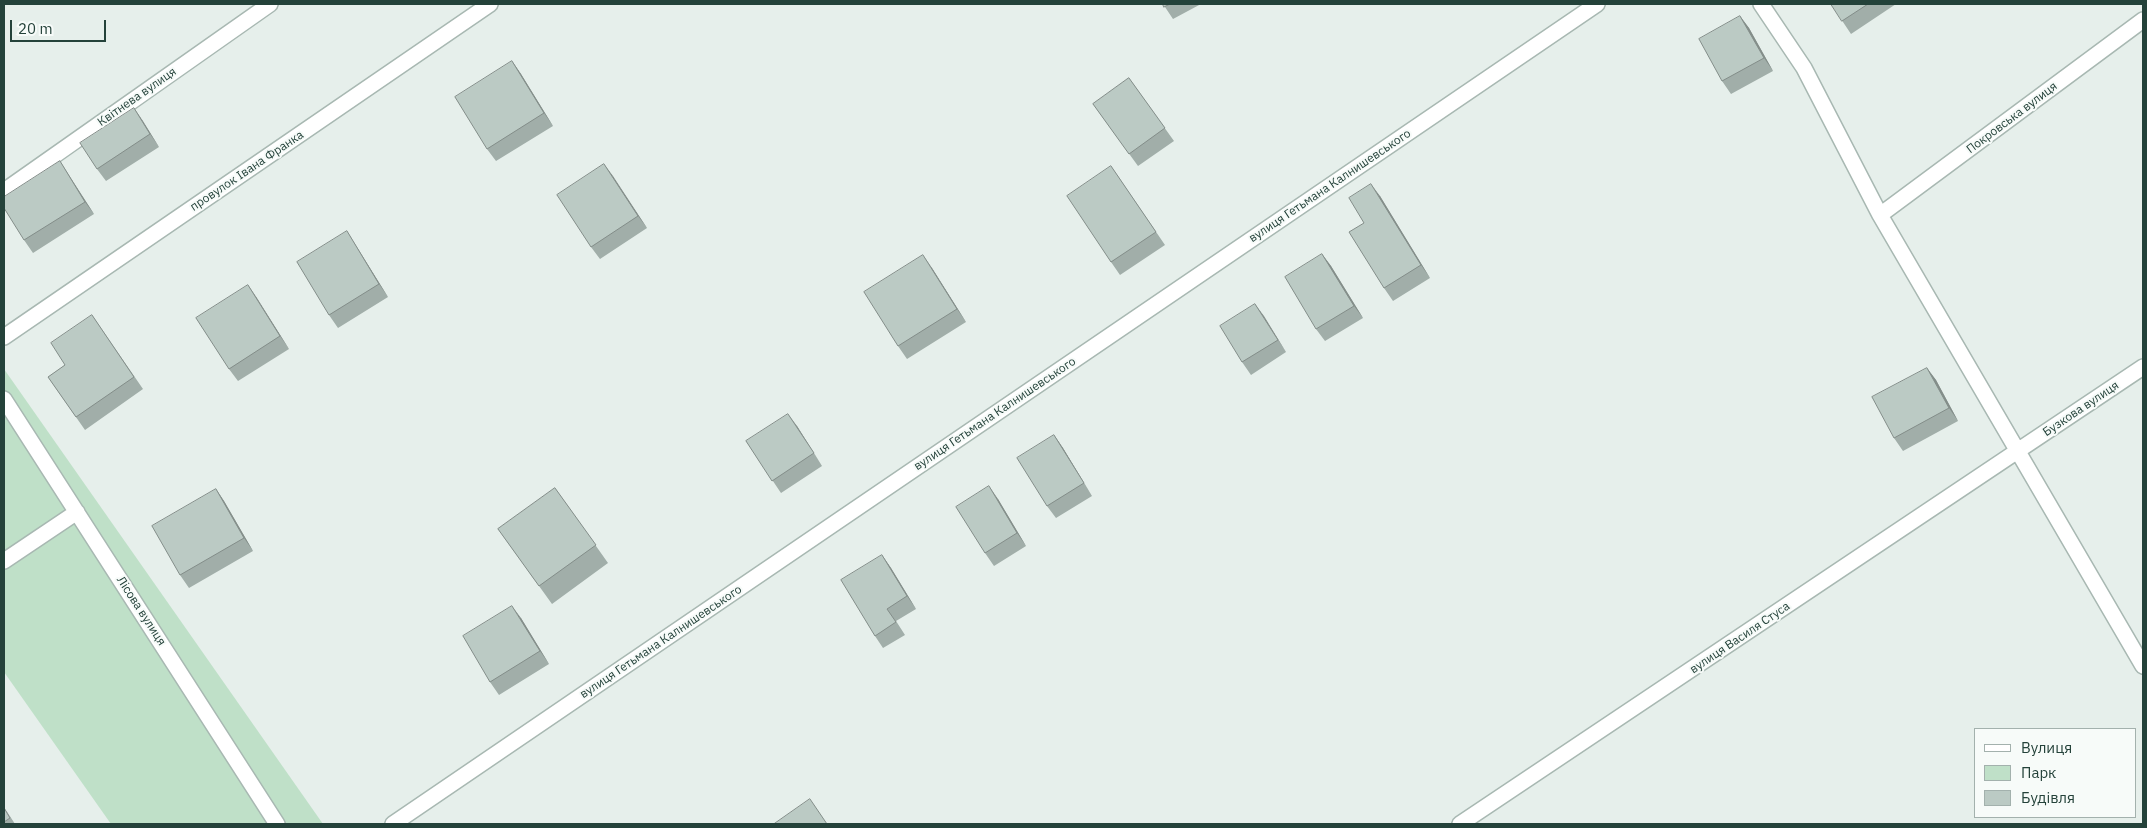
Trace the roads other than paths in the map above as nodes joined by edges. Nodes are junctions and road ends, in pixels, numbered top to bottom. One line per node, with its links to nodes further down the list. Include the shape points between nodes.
1 (270, 4): 6 (street, Квітнева вулиця)
2 (490, 4): 8 (street, провулок Івана Франка)
3 (1597, 4): 16 (street, вулиця Гетьмана Калнишевського)
4 (1761, 4): 7 (street, via 1804,68)
5 (2143, 20): 7 (street, Покровська вулиця)
6 (4, 191)
7 (1880, 215): 11 (street)
8 (4, 338)
9 (2143, 367): 11 (street, Бузкова вулиця)
10 (4, 399): 12 (street, Лісова вулиця)
11 (2020, 451): 14 (street); 17 (street, вулиця Василя Стуса)
12 (78, 512): 13 (street); 15 (street, Лісова вулиця)
13 (4, 561)
14 (2143, 666)
15 (278, 824)
16 (393, 824)
17 (1460, 824)

